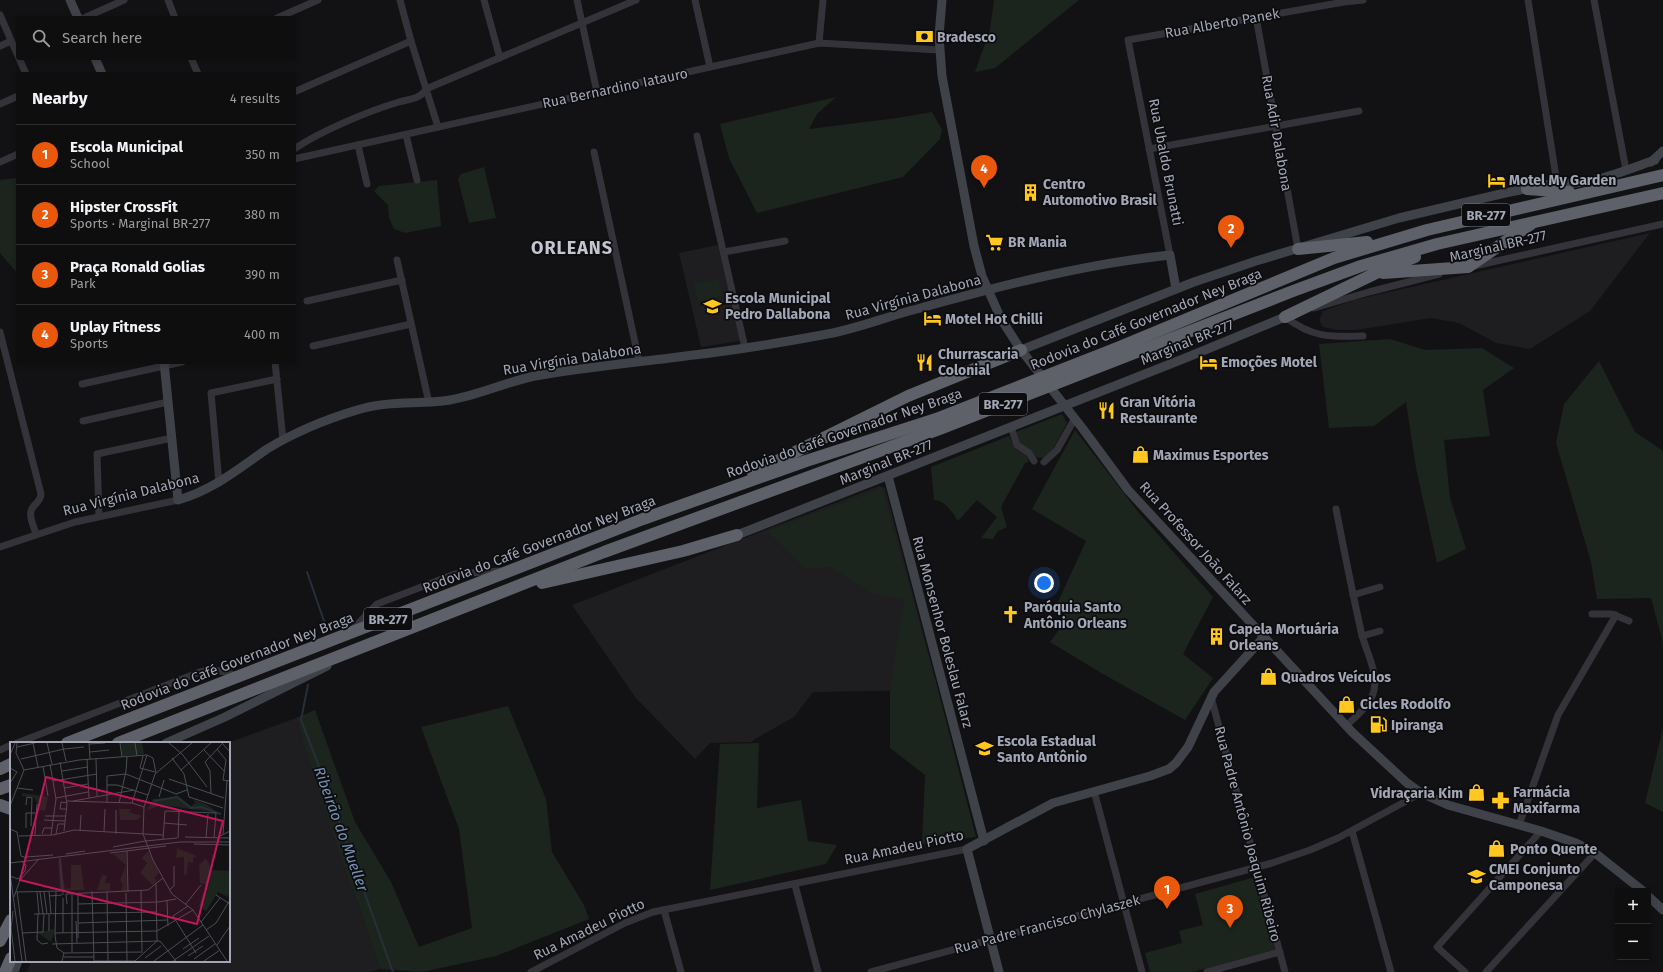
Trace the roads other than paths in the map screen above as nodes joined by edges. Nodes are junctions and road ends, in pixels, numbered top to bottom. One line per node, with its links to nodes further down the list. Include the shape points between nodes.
1 (70, 0): 16 (street)
2 (124, 0): 17 (street)
3 (168, 0): 18 (street)
4 (318, 0): 19 (street)
5 (400, 0): 24 (street)
6 (484, 0): 29 (street)
7 (577, 0): 21 (street)
8 (636, 0): 21 (street)
9 (695, 0): 33 (street)
10 (823, 0): 25 (street)
11 (942, 0): 27 (street, Rua Professor João Falarz)
12 (1363, 0): 20 (street, Rua Alberto Panek)
13 (1528, 0): 59 (street)
14 (1594, 0): 56 (street)
15 (0, 15): 23 (street)
16 (77, 16)
17 (88, 16)
18 (174, 16)
19 (282, 16)
20 (1256, 17): 22 (street, Rua Alberto Panek); 43 (street, Rua Adir Dalabona)
21 (582, 23): 29 (street); 39 (street)
22 (1128, 40): 49 (street, Rua Ubaldo Brunatti)
23 (11, 41): 26 (street); 28 (street)
24 (411, 41): 37 (street); 38 (street)
25 (819, 43): 27 (street, Rua Bernardino Iatauro); 33 (street, Rua Bernardino Iatauro)
26 (0, 46)
27 (939, 50): 77 (street, Rua Professor João Falarz, via 974,246)
28 (16, 52)
29 (500, 58): 37 (street)
30 (19, 60): 34 (street)
31 (96, 60): 35 (street)
32 (192, 60): 36 (street)
33 (710, 67): 39 (street, Rua Bernardino Iatauro)
34 (25, 72)
35 (101, 72)
36 (197, 72)
37 (426, 89): 44 (street); 48 (street, via 421,96 361,116)
38 (296, 91)
39 (597, 92): 44 (street, Rua Bernardino Iatauro)
40 (16, 97): 41 (street)
41 (0, 104)
42 (1359, 111): 43 (street)
43 (1276, 126): 49 (street); 69 (street, Rua Adir Dalabona)
44 (438, 127): 45 (street, Rua Bernardino Iatauro)
45 (406, 135): 47 (street, Rua Bernardino Iatauro); 58 (street)
46 (697, 136): 70 (street)
47 (358, 145): 53 (street, Rua Bernardino Iatauro); 60 (street)
48 (296, 148)
49 (1149, 149): 71 (street, Rua Ubaldo Brunatti)
50 (1663, 151): 54 (street)
51 (594, 152): 87 (street)
52 (16, 155): 55 (street)
53 (296, 159)
54 (1659, 159): 56 (street, via 1644,167)
55 (0, 162)
56 (1626, 170): 59 (street, via 1581,183)
57 (1663, 175): 62 (highway, Rodovia do Café Governador Ney Braga / BR-277)
58 (417, 180)
59 (1557, 183): 61 (street)
60 (367, 184)
61 (1527, 189): 62 (highway); 69 (street, via 1399,218)
62 (1580, 193): 67 (highway, Rodovia do Café Governador Ney Braga / BR-277)
63 (1663, 193): 64 (highway, Rodovia do Café Governador Ney Braga / BR-277)
64 (1536, 220): 66 (highway, Rodovia do Café Governador Ney Braga / BR-277); 73 (highway)
65 (1663, 224): 73 (street, Marginal BR-277)
66 (1505, 228): 74 (highway, via 1419,256); 113 (highway, Rodovia do Café Governador Ney Braga / BR-277, via 1402,253 1330,277 936,430)
67 (1392, 239): 69 (highway); 104 (highway, Rodovia do Café Governador Ney Braga / BR-277, via 1309,268 936,419)
68 (785, 241): 70 (street)
69 (1298, 249): 76 (street)
70 (724, 252): 85 (street)
71 (1170, 255): 76 (street, Rua Ubaldo Brunatti); 77 (street, Rua Virgínia Dalabona, via 1107,263)
72 (398, 260): 75 (street)
73 (1468, 267): 74 (highway); 79 (street, Marginal BR-277, via 1394,285)
74 (1374, 274): 79 (highway)
75 (402, 280): 78 (street); 80 (street)
76 (1176, 289): 86 (street)
77 (988, 290): 85 (street, Rua Virgínia Dalabona, via 831,334); 86 (street, Rua Professor João Falarz, via 1001,319)
78 (307, 301)
79 (1285, 317): 82 (street, via 1296,326 1315,334); 93 (street, Marginal BR-277)
80 (411, 324): 84 (street); 94 (street)
81 (0, 332): 83 (street)
82 (1363, 336)
83 (1, 342): 108 (street, via 41,494 31,514)
84 (313, 346)
85 (745, 348): 87 (street, Rua Virgínia Dalabona)
86 (1024, 354): 93 (street, Rua Professor João Falarz); 104 (highway, via 908,396)
87 (639, 361): 94 (street, Rua Virgínia Dalabona, via 532,377)
88 (164, 364): 91 (street); 92 (street)
89 (275, 364): 90 (street)
90 (277, 379): 99 (street); 103 (street, via 211,393)
91 (82, 384)
92 (168, 402): 96 (street); 98 (street)
93 (1063, 402): 95 (street, Rua Professor João Falarz); 97 (street, Marginal BR-277)
94 (429, 403): 99 (street, Rua Virgínia Dalabona, via 365,407 327,420)
95 (1074, 418): 101 (street, via 1057,450); 121 (street, Rua Professor João Falarz, via 1133,496)
96 (83, 421)
97 (1011, 427): 100 (street, via 1017,445 1029,453); 102 (street, Marginal BR-277)
98 (172, 438): 105 (street); 107 (street, via 96,454)
99 (283, 440): 103 (street, Rua Virgínia Dalabona)
100 (1034, 461)
101 (1044, 462)
102 (888, 476): 109 (street, Marginal BR-277); 147 (street, Rua Monsenhor Boleslau Falarz)
103 (219, 483): 105 (street, Rua Virgínia Dalabona)
104 (709, 495): 111 (highway, Rodovia do Café Governador Ney Braga / BR-277)
105 (178, 500): 107 (street, Rua Virgínia Dalabona)
106 (1336, 509): 114 (street)
107 (99, 516): 108 (street, Rua Virgínia Dalabona)
108 (36, 534): 110 (street, Rua Virgínia Dalabona)
109 (737, 535): 113 (highway, via 676,553)
110 (0, 547)
111 (510, 571): 119 (highway, Rodovia do Café Governador Ney Braga / BR-277); 119 (street, via 455,574 377,604)
112 (1380, 587): 114 (street)
113 (504, 591): 122 (highway, Rodovia do Café Governador Ney Braga / BR-277)
114 (1353, 595): 120 (street)
115 (1592, 614): 116 (street)
116 (1616, 615): 117 (street); 144 (street, via 1558,715)
117 (1629, 621)
118 (1380, 632): 120 (street)
119 (347, 635): 123 (highway, Rodovia do Café Governador Ney Braga / BR-277)
120 (1362, 636): 126 (street, via 1371,663 1373,693 1363,709)
121 (1263, 638): 124 (street, Rua Amadeu Piotto); 126 (street, Rua Professor João Falarz)
122 (367, 646): 125 (highway, Rodovia do Café Governador Ney Braga / BR-277); 131 (street, via 225,718)
123 (240, 676): 127 (street, via 213,669 200,672); 128 (highway, Rodovia do Café Governador Ney Braga / BR-277)
124 (1210, 697): 140 (street, Rua Amadeu Piotto, via 1188,748 1169,769); 150 (street, Rua Padre Antônio Joaquim Ribeiro)
125 (162, 726): 129 (highway, Rodovia do Café Governador Ney Braga / BR-277); 130 (highway)
126 (1346, 726): 141 (street, Rua Professor João Falarz, via 1379,759)
127 (20, 742)
128 (70, 742)
129 (121, 742)
130 (138, 742)
131 (168, 742)
132 (10, 745): 133 (street)
133 (0, 750)
134 (10, 764): 136 (highway)
135 (10, 764): 137 (highway)
136 (0, 765)
137 (0, 769)
138 (10, 785): 139 (highway)
139 (0, 789)
140 (1094, 791): 147 (street, Rua Amadeu Piotto, via 1053,803); 154 (street)
141 (1421, 793): 144 (street, Rua Professor João Falarz, via 1459,809); 145 (street, Rua Padre Francisco Chylaszek)
142 (0, 805): 143 (highway)
143 (10, 809)
144 (1519, 824): 146 (street, Rua Professor João Falarz)
145 (1352, 831): 150 (street, Rua Padre Francisco Chylaszek, via 1310,850); 174 (street)
146 (1542, 831): 149 (street, Rua Professor João Falarz); 175 (street, via 1437,947)
147 (984, 841): 148 (street, Rua Amadeu Piotto)
148 (967, 849): 151 (street, Rua Amadeu Piotto); 158 (street)
149 (1595, 853): 152 (street, Rua Professor João Falarz); 176 (street)
150 (1257, 868): 154 (street, Rua Padre Francisco Chylaszek); 160 (street, Rua Padre Antônio Joaquim Ribeiro)
151 (794, 885): 155 (street, Rua Amadeu Piotto); 168 (street)
152 (1639, 888)
153 (1651, 899): 156 (street)
154 (1124, 904): 158 (street, Rua Padre Francisco Chylaszek); 171 (street)
155 (664, 910): 163 (street, Rua Amadeu Piotto, via 634,919); 167 (street)
156 (1663, 910)
157 (10, 922): 159 (highway)
158 (991, 940): 169 (street, Rua Padre Francisco Chylaszek); 170 (street)
159 (0, 941)
160 (1280, 952): 172 (street); 173 (street, Rua Padre Antônio Joaquim Ribeiro)
161 (10, 961): 164 (highway)
162 (18, 962): 165 (street)
163 (545, 969): 166 (street, Rua Amadeu Piotto)
164 (6, 972)
165 (14, 972)
166 (530, 972)
167 (681, 972)
168 (818, 972)
169 (871, 972)
170 (999, 972)
171 (1142, 972)
172 (1207, 972)
173 (1285, 972)
174 (1391, 972)
175 (1465, 972)
176 (1486, 972)

